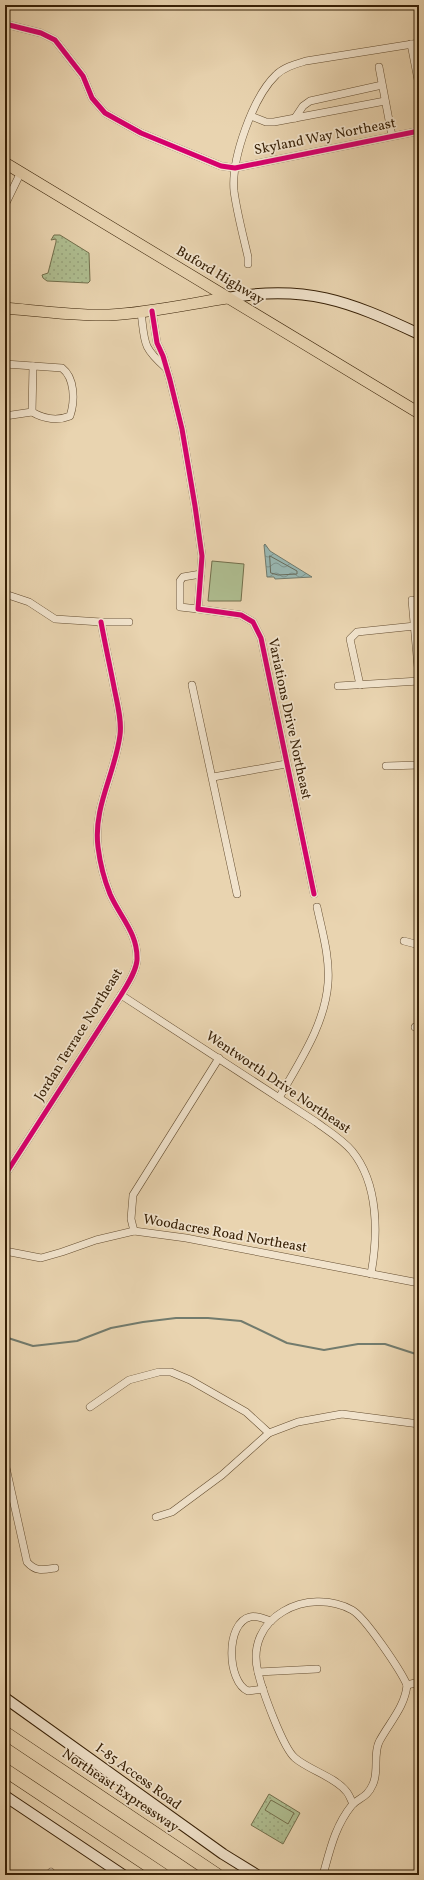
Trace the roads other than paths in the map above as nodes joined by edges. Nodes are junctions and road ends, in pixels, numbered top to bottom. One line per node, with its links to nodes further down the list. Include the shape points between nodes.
1 (5, 24): 13 (street, via 41,33 55,40 83,76 92,98 105,113 141,133 222,166)
2 (419, 43): 3 (street)
3 (411, 44): 6 (street); 8 (street, via 290,66 276,74 264,90)
4 (379, 67): 5 (street)
5 (382, 85): 7 (street); 9 (street, via 310,101)
6 (419, 85)
7 (385, 101): 9 (street); 11 (street)
8 (251, 116): 9 (street, via 266,122); 13 (street)
9 (295, 118)
10 (419, 131): 11 (street, Skyland Way Northeast)
11 (392, 136): 13 (street, Skyland Way Northeast)
12 (5, 164): 14 (main road, Buford Highway)
13 (235, 168): 16 (street, via 234,190)
14 (21, 172): 15 (street); 17 (main road, Buford Highway)
15 (5, 204)
16 (248, 264)
17 (227, 298): 19 (main road); 20 (main road, via 272,292 320,296 358,307); 25 (main road, Buford Highway)
18 (5, 308): 19 (main road, via 91,315)
19 (146, 312): 23 (street); 23 (street, via 146,346 151,356)
20 (419, 334)
21 (5, 364): 22 (street)
22 (33, 366): 24 (street); 24 (street, via 62,368 68,372 72,380 73,408 70,416 62,419 41,417)
23 (166, 368): 27 (street, via 182,429 202,556)
24 (32, 412): 26 (street)
25 (419, 413)
26 (5, 416)
27 (201, 574): 30 (street); 30 (street, Variations Drive Northeast, via 183,577 180,581 180,607)
28 (5, 594): 31 (street, via 29,602 55,619)
29 (412, 600): 33 (street)
30 (198, 609): 38 (street, Variations Drive Northeast, via 241,615 253,622 265,654)
31 (101, 622): 32 (street); 47 (street, Jordan Terrace Northeast, via 119,713 120,733 118,748 99,807 98,846 110,894 129,925 136,945 137,961)
32 (129, 622)
33 (414, 626): 34 (street); 35 (street, via 357,632 350,639)
34 (419, 680): 35 (street)
35 (360, 684): 37 (street)
36 (192, 685): 41 (street)
37 (338, 686)
38 (286, 764): 41 (street); 43 (street, Variations Drive Northeast)
39 (419, 765): 40 (street)
40 (386, 766)
41 (213, 777): 42 (street)
42 (237, 894)
43 (314, 894)
44 (317, 907): 49 (street, via 327,960 328,983 323,1011 311,1042)
45 (404, 941): 46 (street)
46 (419, 945)
47 (121, 996): 48 (street, Wentworth Drive Northeast); 50 (street, Jordan Terrace Northeast)
48 (219, 1058): 49 (street, Wentworth Drive Northeast); 51 (street, via 133,1196)
49 (279, 1098): 53 (street, Wentworth Drive Northeast, via 339,1138 352,1151 368,1181 376,1236)
50 (5, 1175)
51 (134, 1231): 52 (street, Woodacres Road Northeast, via 41,1258); 53 (street, Woodacres Road Northeast, via 186,1238)
52 (5, 1251)
53 (371, 1274): 54 (street, Woodacres Road Northeast)
54 (419, 1284)
55 (90, 1407): 57 (street, via 129,1380 159,1372 171,1372 246,1412)
56 (419, 1424): 57 (street, via 342,1414 298,1422)
57 (269, 1434): 59 (street, via 222,1475 172,1512)
58 (5, 1463): 60 (street, via 27,1562 33,1569 41,1571)
59 (156, 1517)
60 (55, 1568)
61 (271, 1621): 63 (street, via 262,1635 258,1648); 65 (street, via 285,1610 307,1602 330,1602 354,1611 398,1666); 66 (street, via 250,1616 239,1625 232,1641 233,1663 239,1684 248,1691)
62 (317, 1669): 63 (street)
63 (258, 1672): 66 (street)
64 (419, 1682): 65 (street)
65 (408, 1685): 71 (street, via 397,1714 379,1743 376,1776 372,1787 365,1797)
66 (263, 1689): 71 (street, via 284,1745 294,1757 342,1787)
67 (5, 1698): 75 (main road, I-85 Access Road, via 223,1854)
68 (5, 1733): 74 (highway, Northeast Expressway)
69 (5, 1770): 73 (highway)
70 (5, 1796): 72 (main road)
71 (353, 1804): 76 (street, via 334,1835)
72 (124, 1875)
73 (163, 1875)
74 (217, 1875)
75 (257, 1875)
76 (323, 1875)

